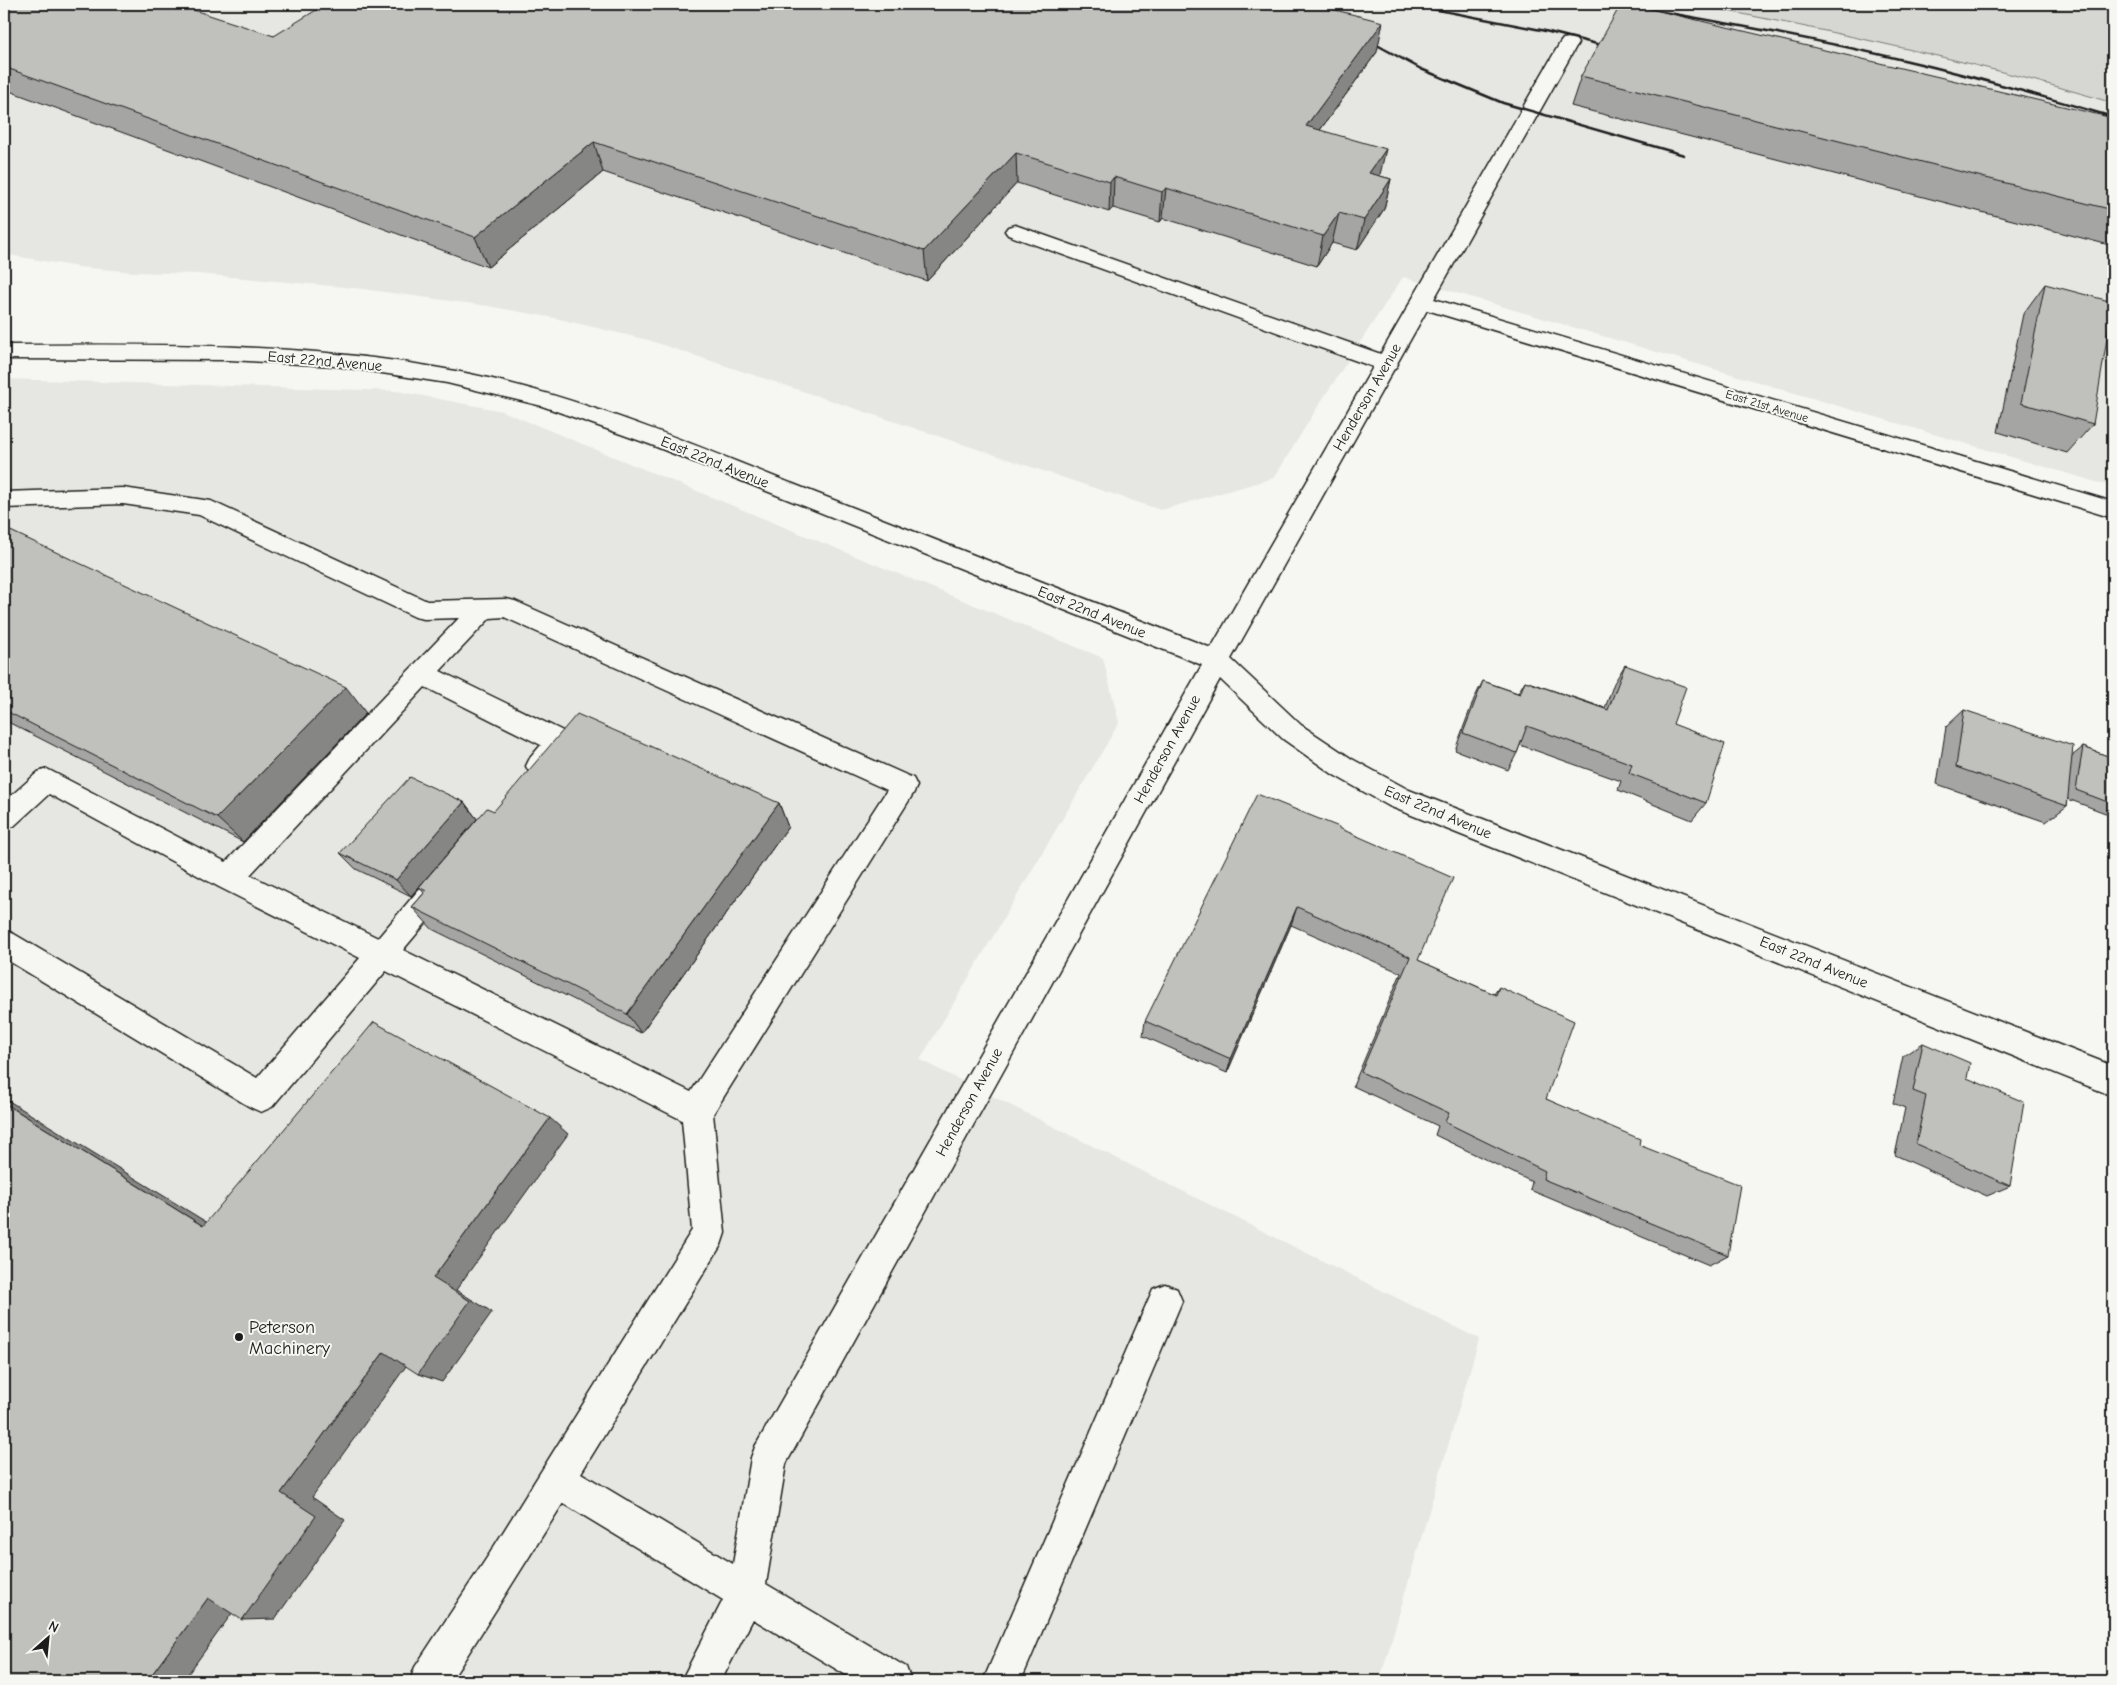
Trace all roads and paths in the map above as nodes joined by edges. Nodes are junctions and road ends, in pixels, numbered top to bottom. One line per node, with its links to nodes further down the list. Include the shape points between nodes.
1 (1569, 43): 3 (street, Henderson Avenue)
2 (1015, 231): 5 (street)
3 (1422, 302): 5 (street, Henderson Avenue); 7 (street, East 21st Avenue)
4 (4, 352): 9 (street, East 22nd Avenue, via 230,353 336,359 447,376 547,400 657,439)
5 (1387, 364): 9 (street, Henderson Avenue)
6 (4, 500): 8 (street, via 124,496 203,508 424,610)
7 (2113, 510)
8 (484, 608): 10 (street); 18 (street, via 506,608 904,786)
9 (1217, 661): 17 (street, East 22nd Avenue, via 1292,732 1343,767 1399,798); 21 (street, Henderson Avenue, via 769,1458)
10 (422, 674): 11 (street, via 560,742); 14 (street)
11 (522, 787)
12 (4, 818): 14 (street, via 47,780)
13 (458, 863): 16 (street)
14 (229, 878): 16 (street)
15 (4, 943): 16 (street, via 260,1097)
16 (381, 954): 18 (street)
17 (2113, 1081)
18 (698, 1111): 20 (street, via 709,1233)
19 (1165, 1301): 25 (street)
20 (557, 1479): 21 (street); 22 (street)
21 (746, 1594): 23 (street, Henderson Avenue); 24 (street)
22 (429, 1681)
23 (700, 1681)
24 (892, 1681)
25 (1002, 1681)

